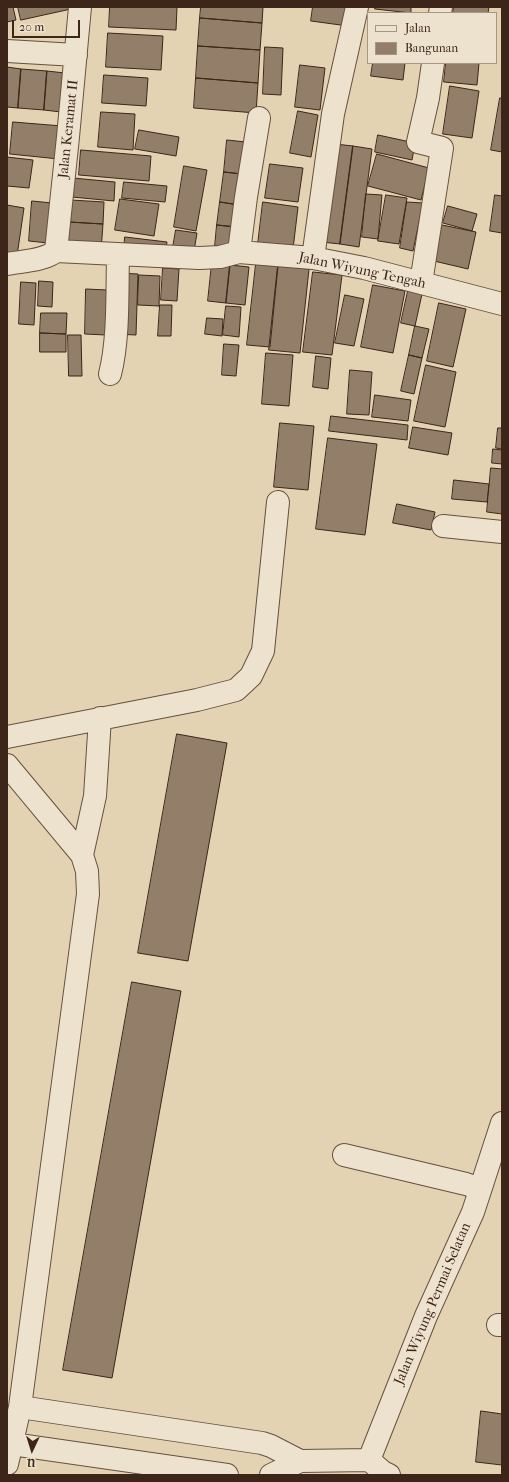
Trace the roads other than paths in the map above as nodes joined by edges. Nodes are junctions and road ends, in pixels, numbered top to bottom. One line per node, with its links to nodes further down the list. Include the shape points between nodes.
1 (80, 7): 4 (street, Jalan Keramat II)
2 (357, 7): 10 (street, via 334,114)
3 (7, 51): 4 (street)
4 (76, 55): 7 (street, Jalan Keramat II)
5 (433, 64): 12 (street, via 418,142 442,148)
6 (259, 118): 8 (street)
7 (56, 251): 9 (street, Jalan Wiyung Tengah); 11 (street, Jalan Wiyung Tengah, via 45,257)
8 (239, 252): 9 (street, Jalan Wiyung Tengah, via 199,258); 10 (street, Jalan Wiyung Tengah)
9 (118, 255): 14 (street, via 115,340)
10 (312, 258): 12 (street, Jalan Wiyung Tengah)
11 (7, 264)
12 (421, 283): 13 (street, Jalan Wiyung Tengah)
13 (502, 304)
14 (110, 374)
15 (278, 502): 18 (street, via 263,651 251,676 236,690)
16 (443, 526): 17 (street)
17 (502, 532)
18 (100, 718): 19 (street); 21 (street, via 95,796)
19 (7, 737)
20 (7, 765): 21 (street)
21 (82, 855): 25 (street, via 87,871 88,894)
22 (502, 1123): 24 (street, Jalan Wiyung Permai Selatan)
23 (344, 1155): 24 (street)
24 (480, 1189): 27 (street, Jalan Wiyung Permai Selatan, via 473,1212 426,1316)
25 (20, 1407): 26 (street); 28 (street, via 262,1443)
26 (10, 1454): 29 (street)
27 (369, 1460): 28 (street); 31 (street)
28 (300, 1461): 30 (street)
29 (227, 1475)
30 (270, 1475)
31 (389, 1475)

